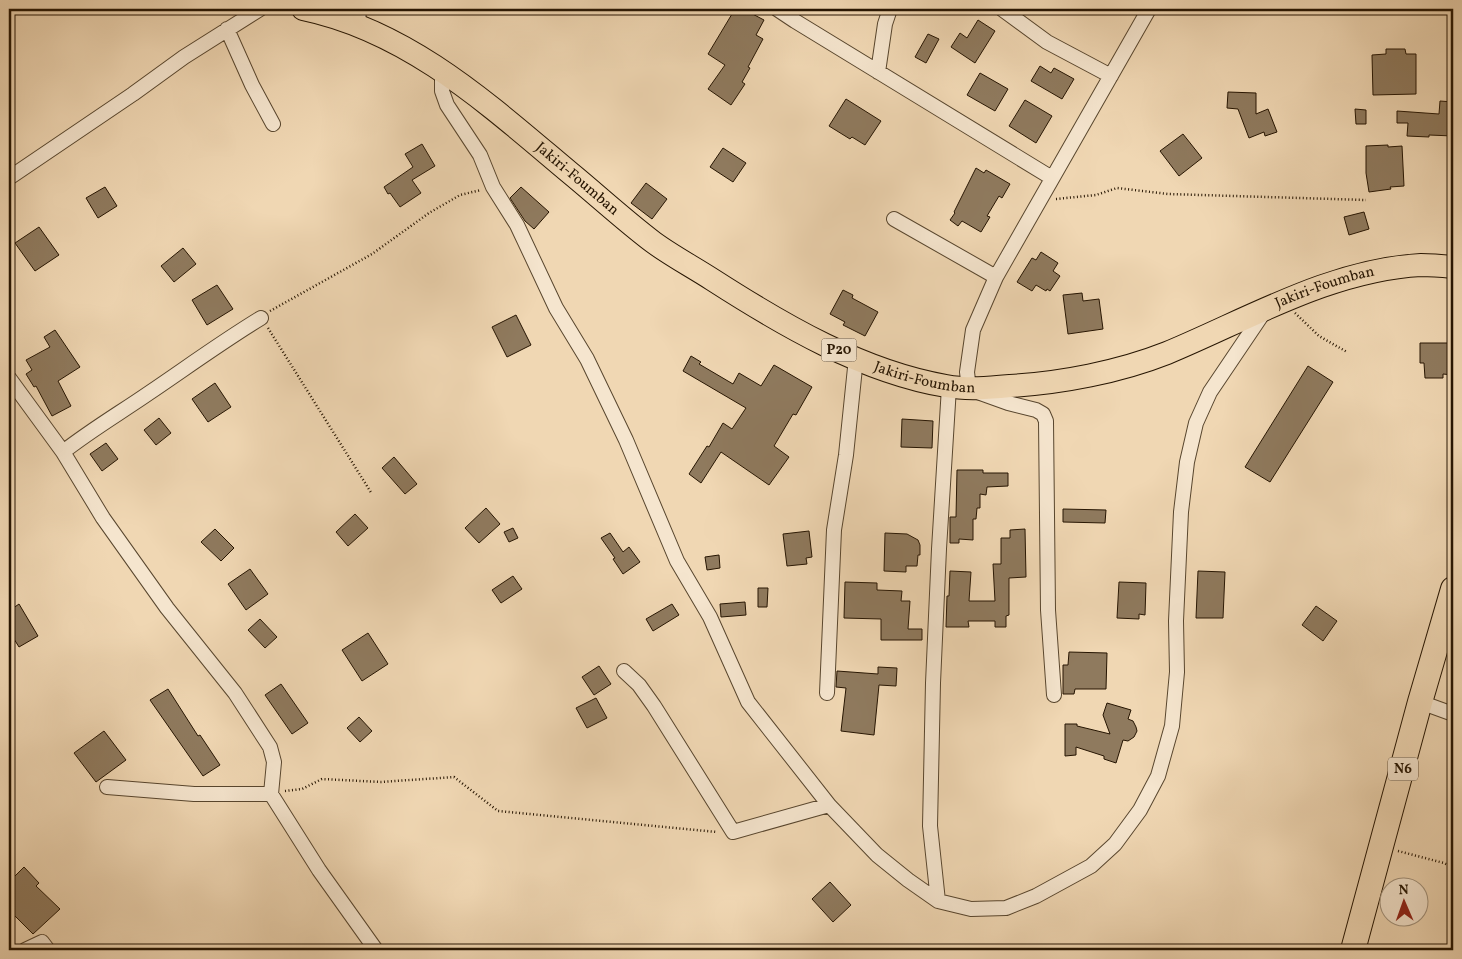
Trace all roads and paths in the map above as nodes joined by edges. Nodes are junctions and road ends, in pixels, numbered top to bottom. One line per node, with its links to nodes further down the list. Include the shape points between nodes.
1 (260, 9): 8 (street)
2 (303, 9): 7 (main road, Jakiri-Foumban / P20)
3 (777, 9): 10 (street)
4 (890, 9): 10 (street)
5 (1002, 9): 11 (street, via 1047,42)
6 (1149, 9): 11 (street)
7 (358, 17): 9 (main road, Jakiri-Foumban / P20)
8 (227, 29): 12 (street); 13 (street)
9 (442, 71): 15 (street, via 442,92 447,105 480,156); 24 (main road, Jakiri-Foumban / P20, via 490,104 655,243 790,328)
10 (878, 72): 14 (street)
11 (1111, 76): 14 (street)
12 (273, 124)
13 (9, 178)
14 (1052, 178): 17 (street)
15 (493, 187): 22 (path, via 460,195 372,254); 37 (street, via 517,225 556,308 586,359 626,440 677,561 710,617 748,702)
16 (1366, 200): 17 (path, via 1168,194 1117,188 1096,195)
17 (1039, 201): 20 (street)
18 (894, 219): 20 (street)
19 (1453, 267): 21 (main road, Jakiri-Foumban / P20, via 1424,265 1386,269 1349,278)
20 (996, 278): 26 (street, via 973,330 967,372)
21 (1276, 304): 23 (path); 26 (main road, Jakiri-Foumban / P20, via 1165,354 1130,365 1038,385); 41 (street, via 1210,392 1196,423 1181,512 1176,611 1177,672 1172,726 1158,776 1140,810 1115,844 1092,866 1036,896 1006,908 988,909 971,909)
22 (261, 318): 27 (street, via 92,429); 28 (path)
23 (1347, 352)
24 (856, 358): 26 (main road, Jakiri-Foumban / P20, via 910,379); 31 (street, via 834,530)
25 (9, 378): 27 (street)
26 (959, 388): 32 (street, via 1036,410 1046,421 1048,610); 41 (street, via 940,539 934,674 930,826)
27 (63, 452): 36 (street, via 108,525 167,608 235,693 270,748 274,762)
28 (372, 494)
29 (1453, 589): 33 (highway, N6)
30 (624, 672): 38 (street, via 639,685 654,706)
31 (827, 693)
32 (1054, 695)
33 (1420, 702): 34 (street); 39 (highway, N6)
34 (1453, 714)
35 (107, 787): 36 (street, via 194,794)
36 (271, 794): 38 (path, via 302,788 322,779 381,782 454,777 498,811); 44 (street)
37 (829, 805): 38 (street); 41 (street, via 877,855)
38 (733, 832)
39 (1382, 846): 40 (path); 45 (highway, N6)
40 (1453, 868)
41 (938, 901)
42 (25, 950): 43 (street, via 42,942)
43 (48, 950)
44 (376, 950)
45 (1353, 950)

